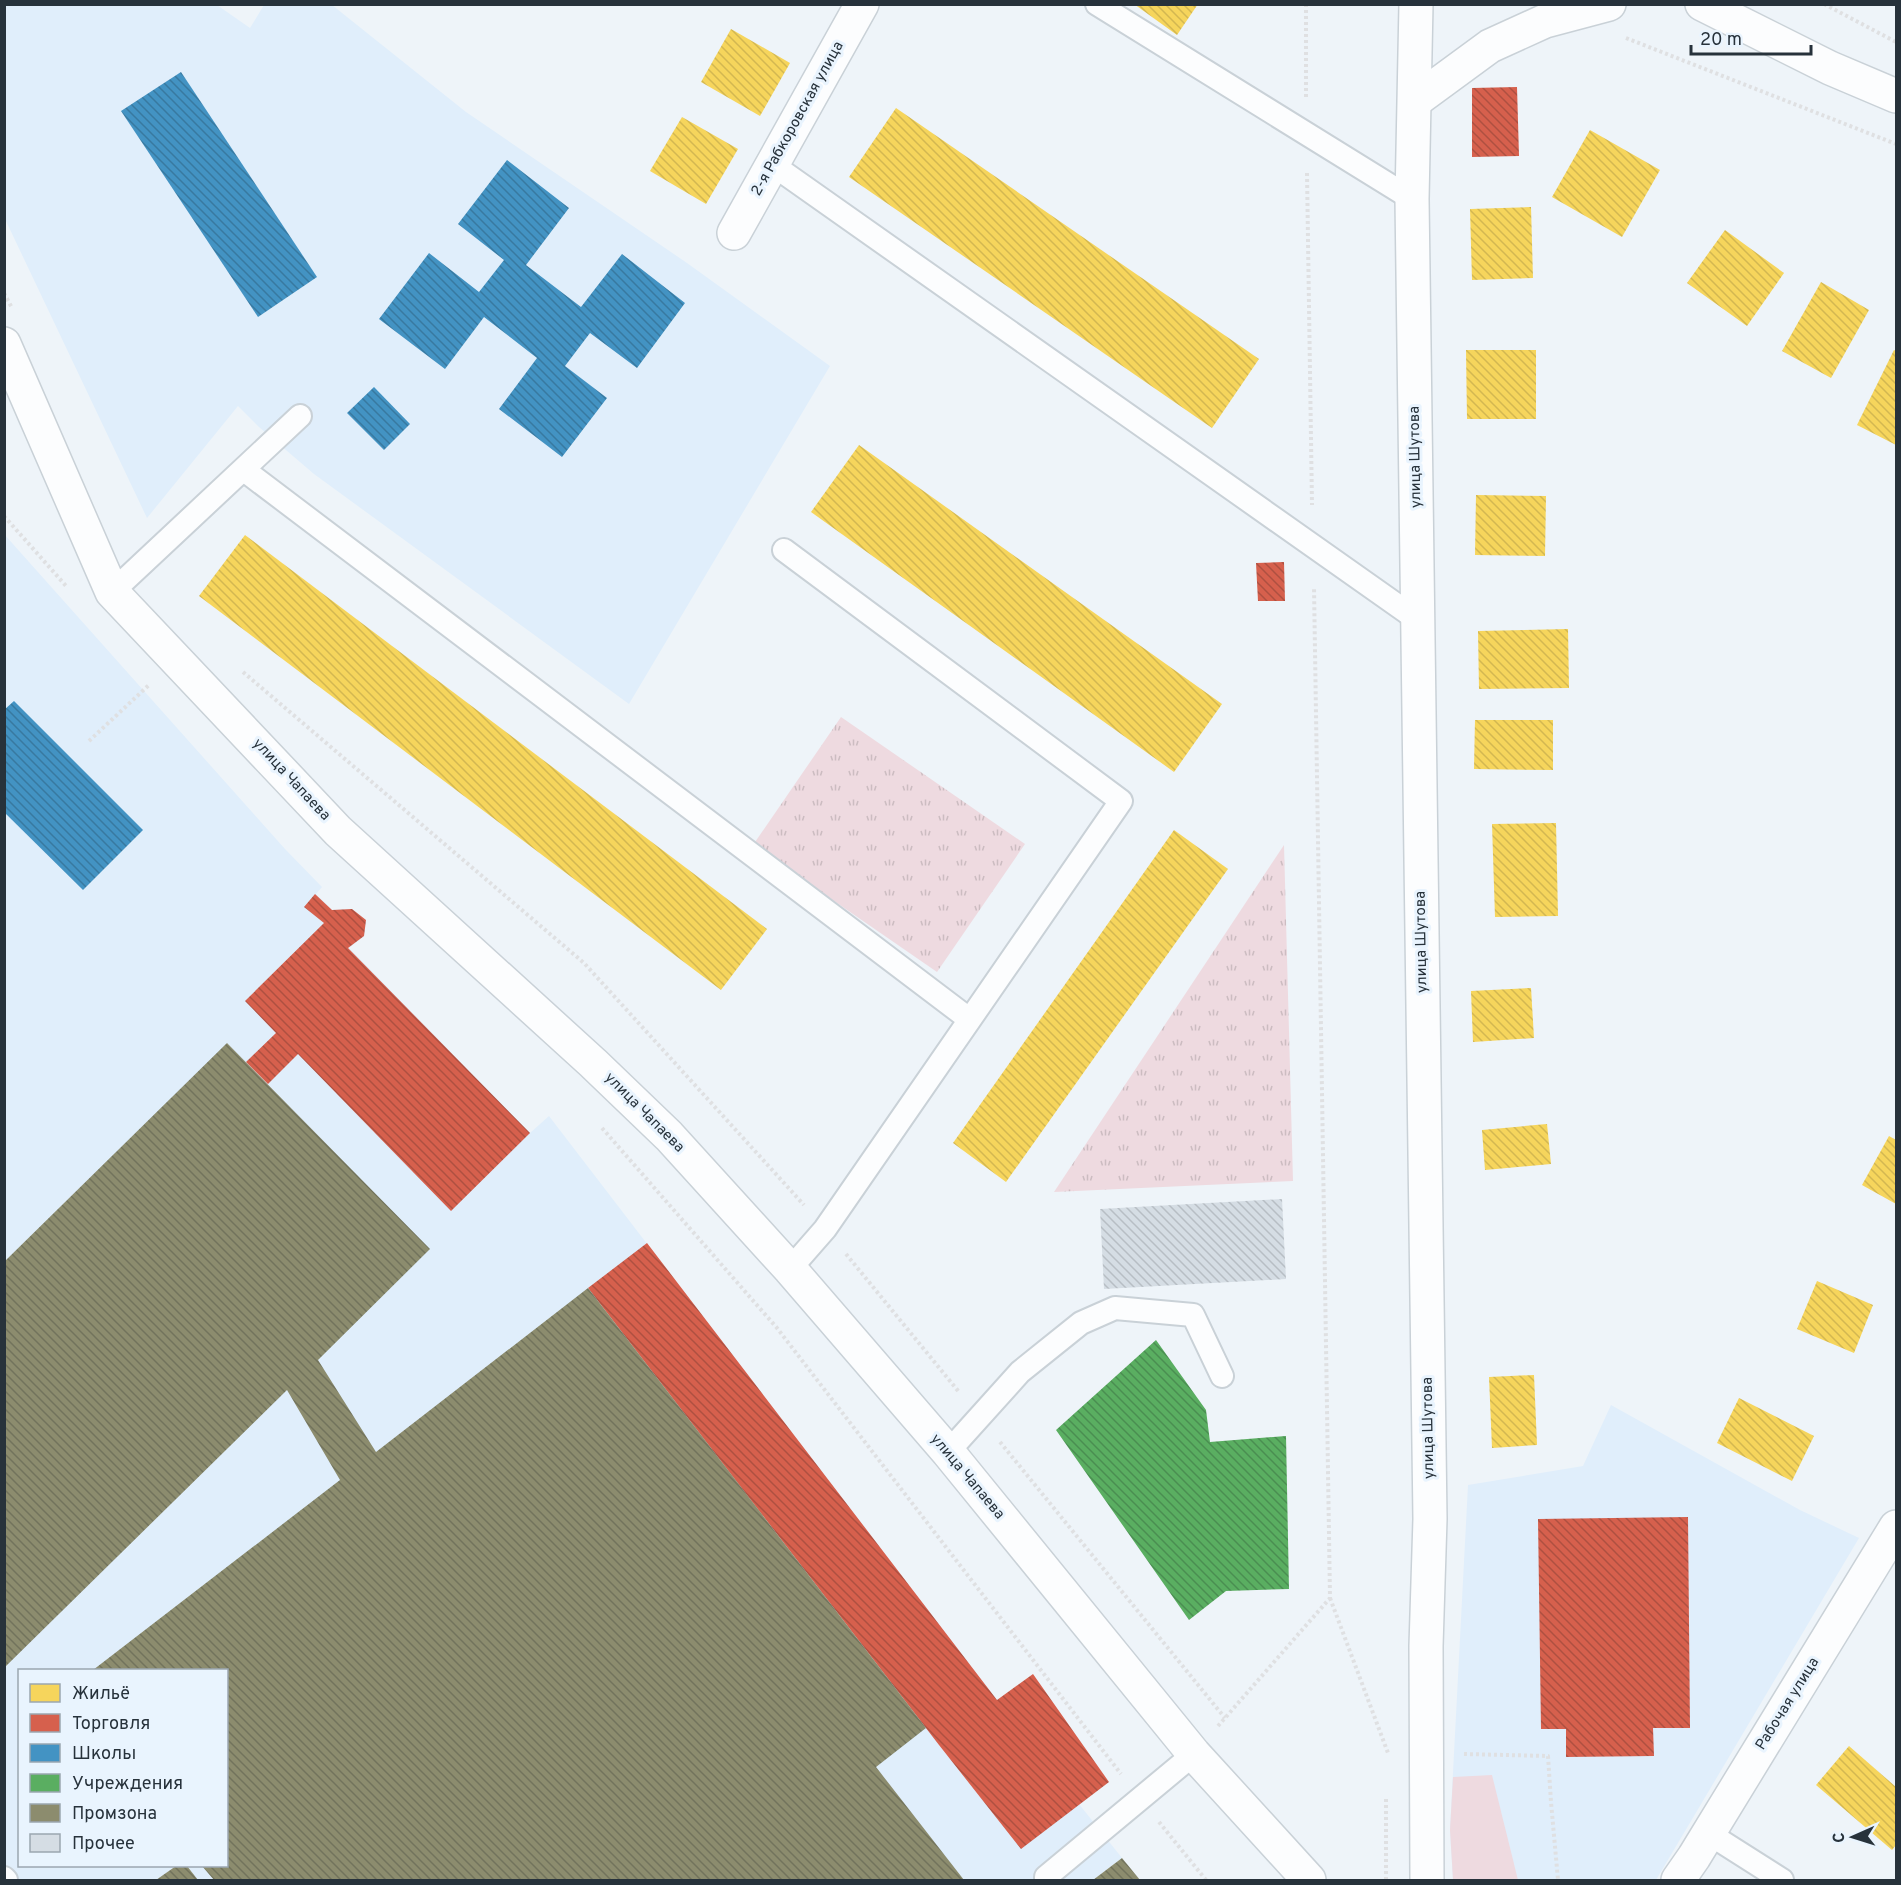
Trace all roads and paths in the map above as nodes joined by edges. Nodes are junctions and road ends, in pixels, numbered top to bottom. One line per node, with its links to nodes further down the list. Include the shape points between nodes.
1 (862, 4): 14 (street, 2-я Рабкоровская улица)
2 (1097, 4): 12 (lane)
3 (1306, 4): 12 (path)
4 (1416, 4): 11 (street, улица Шутова)
5 (1610, 4): 11 (street, via 1545,21 1490,46)
6 (1702, 4): 10 (street)
7 (1824, 4): 9 (path)
8 (1622, 36): 13 (path)
9 (1896, 42)
10 (1896, 96)
11 (1414, 101): 15 (street, улица Шутова)
12 (1306, 133): 15 (lane); 22 (path)
13 (1896, 144)
14 (773, 165): 16 (street, 2-я Рабкоровская улица); 22 (lane)
15 (1412, 199): 25 (street, улица Шутова)
16 (734, 233)
17 (4, 293): 18 (path)
18 (15, 314)
19 (4, 344): 24 (street, улица Чапаева)
20 (300, 416): 21 (lane)
21 (244, 470): 24 (lane); 29 (lane)
22 (1313, 546): 25 (lane); 37 (path, via 1330,1598)
23 (784, 550): 29 (lane, via 1121,801)
24 (112, 592): 32 (street, улица Чапаева, via 338,831 669,1136)
25 (1418, 620): 48 (street, улица Шутова, via 1430,1519)
26 (236, 666): 31 (path, via 584,963)
27 (159, 692): 28 (path, via 151,683)
28 (89, 741)
29 (969, 1019): 31 (lane)
30 (601, 1126): 42 (path, via 777,1328)
31 (825, 1229): 32 (lane); 34 (path)
32 (790, 1269): 35 (street, улица Чапаева)
33 (1222, 1376): 34 (lane, via 1193,1315 1115,1308 1081,1323 1020,1372)
34 (979, 1417): 35 (lane); 37 (path)
35 (948, 1452): 39 (street, улица Чапаева)
36 (1896, 1527): 43 (street, Рабочая улица)
37 (1225, 1718): 39 (path)
38 (1387, 1752): 40 (path)
39 (1194, 1754): 42 (lane); 46 (street, улица Чапаева)
40 (1387, 1763)
41 (1386, 1796): 47 (path)
42 (1140, 1798): 44 (lane); 45 (path)
43 (1708, 1833): 49 (street, Рабочая улица); 50 (lane)
44 (1046, 1881)
45 (1206, 1881)
46 (1309, 1881)
47 (1386, 1881)
48 (1427, 1881)
49 (1678, 1881)
50 (1782, 1881)

